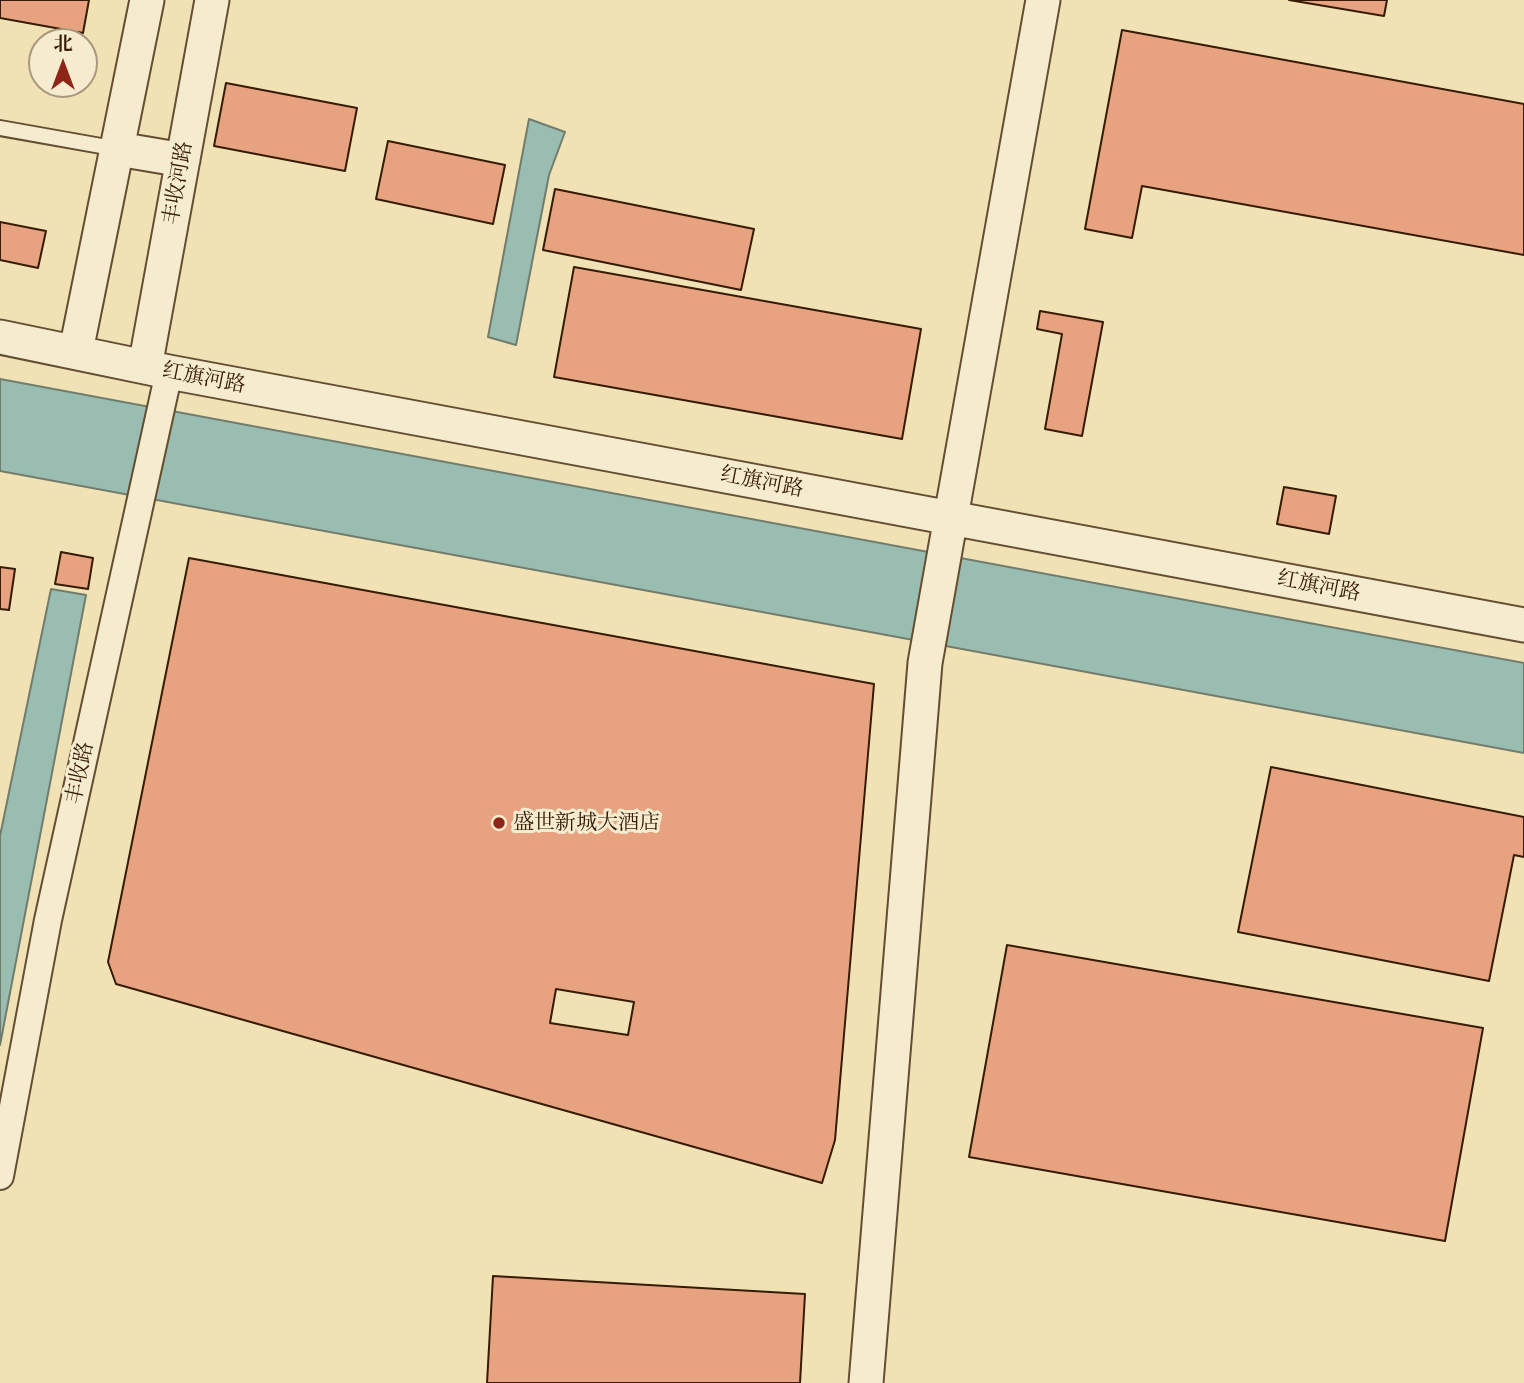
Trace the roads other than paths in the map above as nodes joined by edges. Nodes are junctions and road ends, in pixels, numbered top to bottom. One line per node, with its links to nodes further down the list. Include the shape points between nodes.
1 (147, 0): 5 (street)
2 (212, 0): 6 (street, 丰收河路)
3 (1043, 0): 10 (street)
4 (0, 128): 5 (lane)
5 (118, 149): 6 (street); 8 (street)
6 (183, 160): 9 (street, 丰收河路)
7 (0, 337): 8 (street, 红旗河路)
8 (76, 351): 9 (street, 红旗河路)
9 (160, 377): 10 (street, 红旗河路); 12 (street, 丰收路, via 139,507 48,920)
10 (950, 527): 11 (street, 红旗河路); 13 (street, via 925,663)
11 (1524, 625)
12 (0, 1176)
13 (866, 1383)

